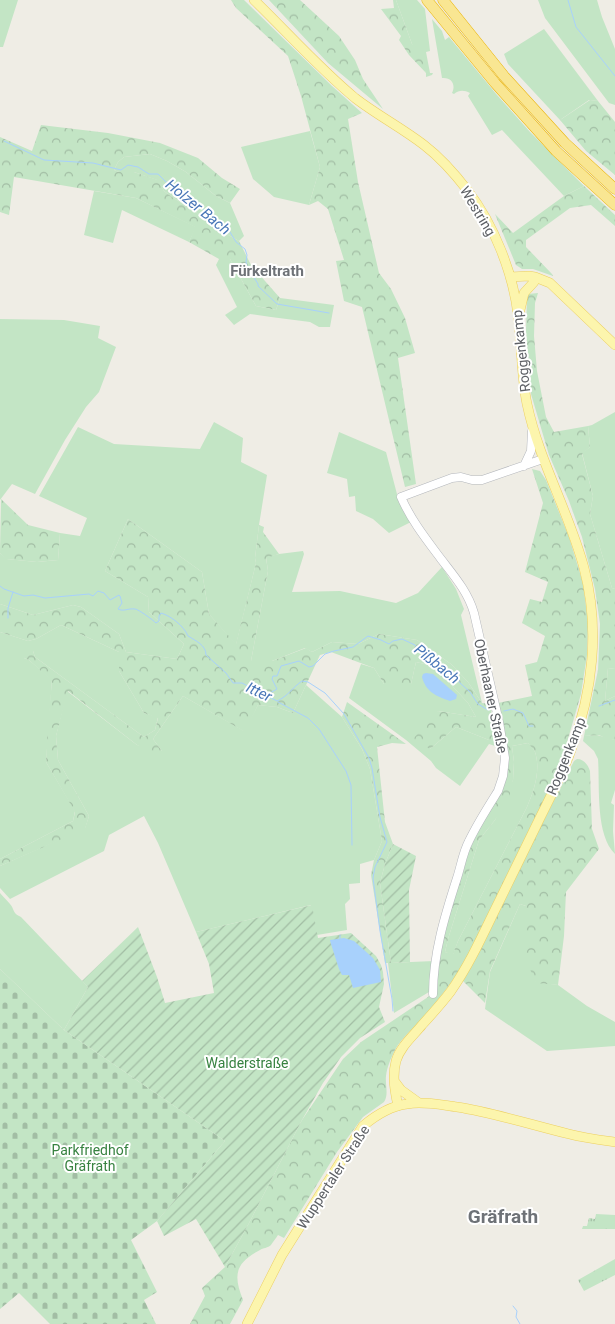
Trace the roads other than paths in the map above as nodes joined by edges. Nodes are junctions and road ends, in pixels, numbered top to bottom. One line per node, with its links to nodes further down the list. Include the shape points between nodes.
1 (254, 0): 6 (main road, Westring, via 353,96 422,143 452,172 484,217)
2 (443, 0): 4 (highway, via 504,76 565,143)
3 (429, 3): 5 (highway, via 556,151)
4 (615, 189)
5 (615, 204)
6 (511, 281): 7 (main road, via 529,276); 8 (main road); 9 (main road, Roggenkamp)
7 (544, 281): 8 (main road); 10 (main road, via 556,288)
8 (534, 282): 9 (main road, via 524,293)
9 (518, 315): 11 (main road, Roggenkamp, via 523,378)
10 (615, 345)
11 (532, 426): 12 (main road, Roggenkamp); 13 (street, via 531,451)
12 (543, 459): 13 (street); 15 (main road, Roggenkamp, via 571,528 588,589 592,649 584,711 566,764 471,958 450,991 401,1050)
13 (524, 466): 14 (street, Oberhaaner Straße, via 482,480 452,478 401,497 424,536 470,600 505,758 501,784 468,842 452,892 443,922)
14 (433, 994)
15 (394, 1082): 16 (main road); 17 (main road, Roggenkamp)
16 (419, 1103): 17 (main road, Wuppertaler Straße); 18 (main road, Wuppertaler Straße, via 479,1110)
17 (398, 1106): 19 (main road, Wuppertaler Straße, via 382,1112 363,1126 282,1255)
18 (615, 1142)
19 (247, 1324)

